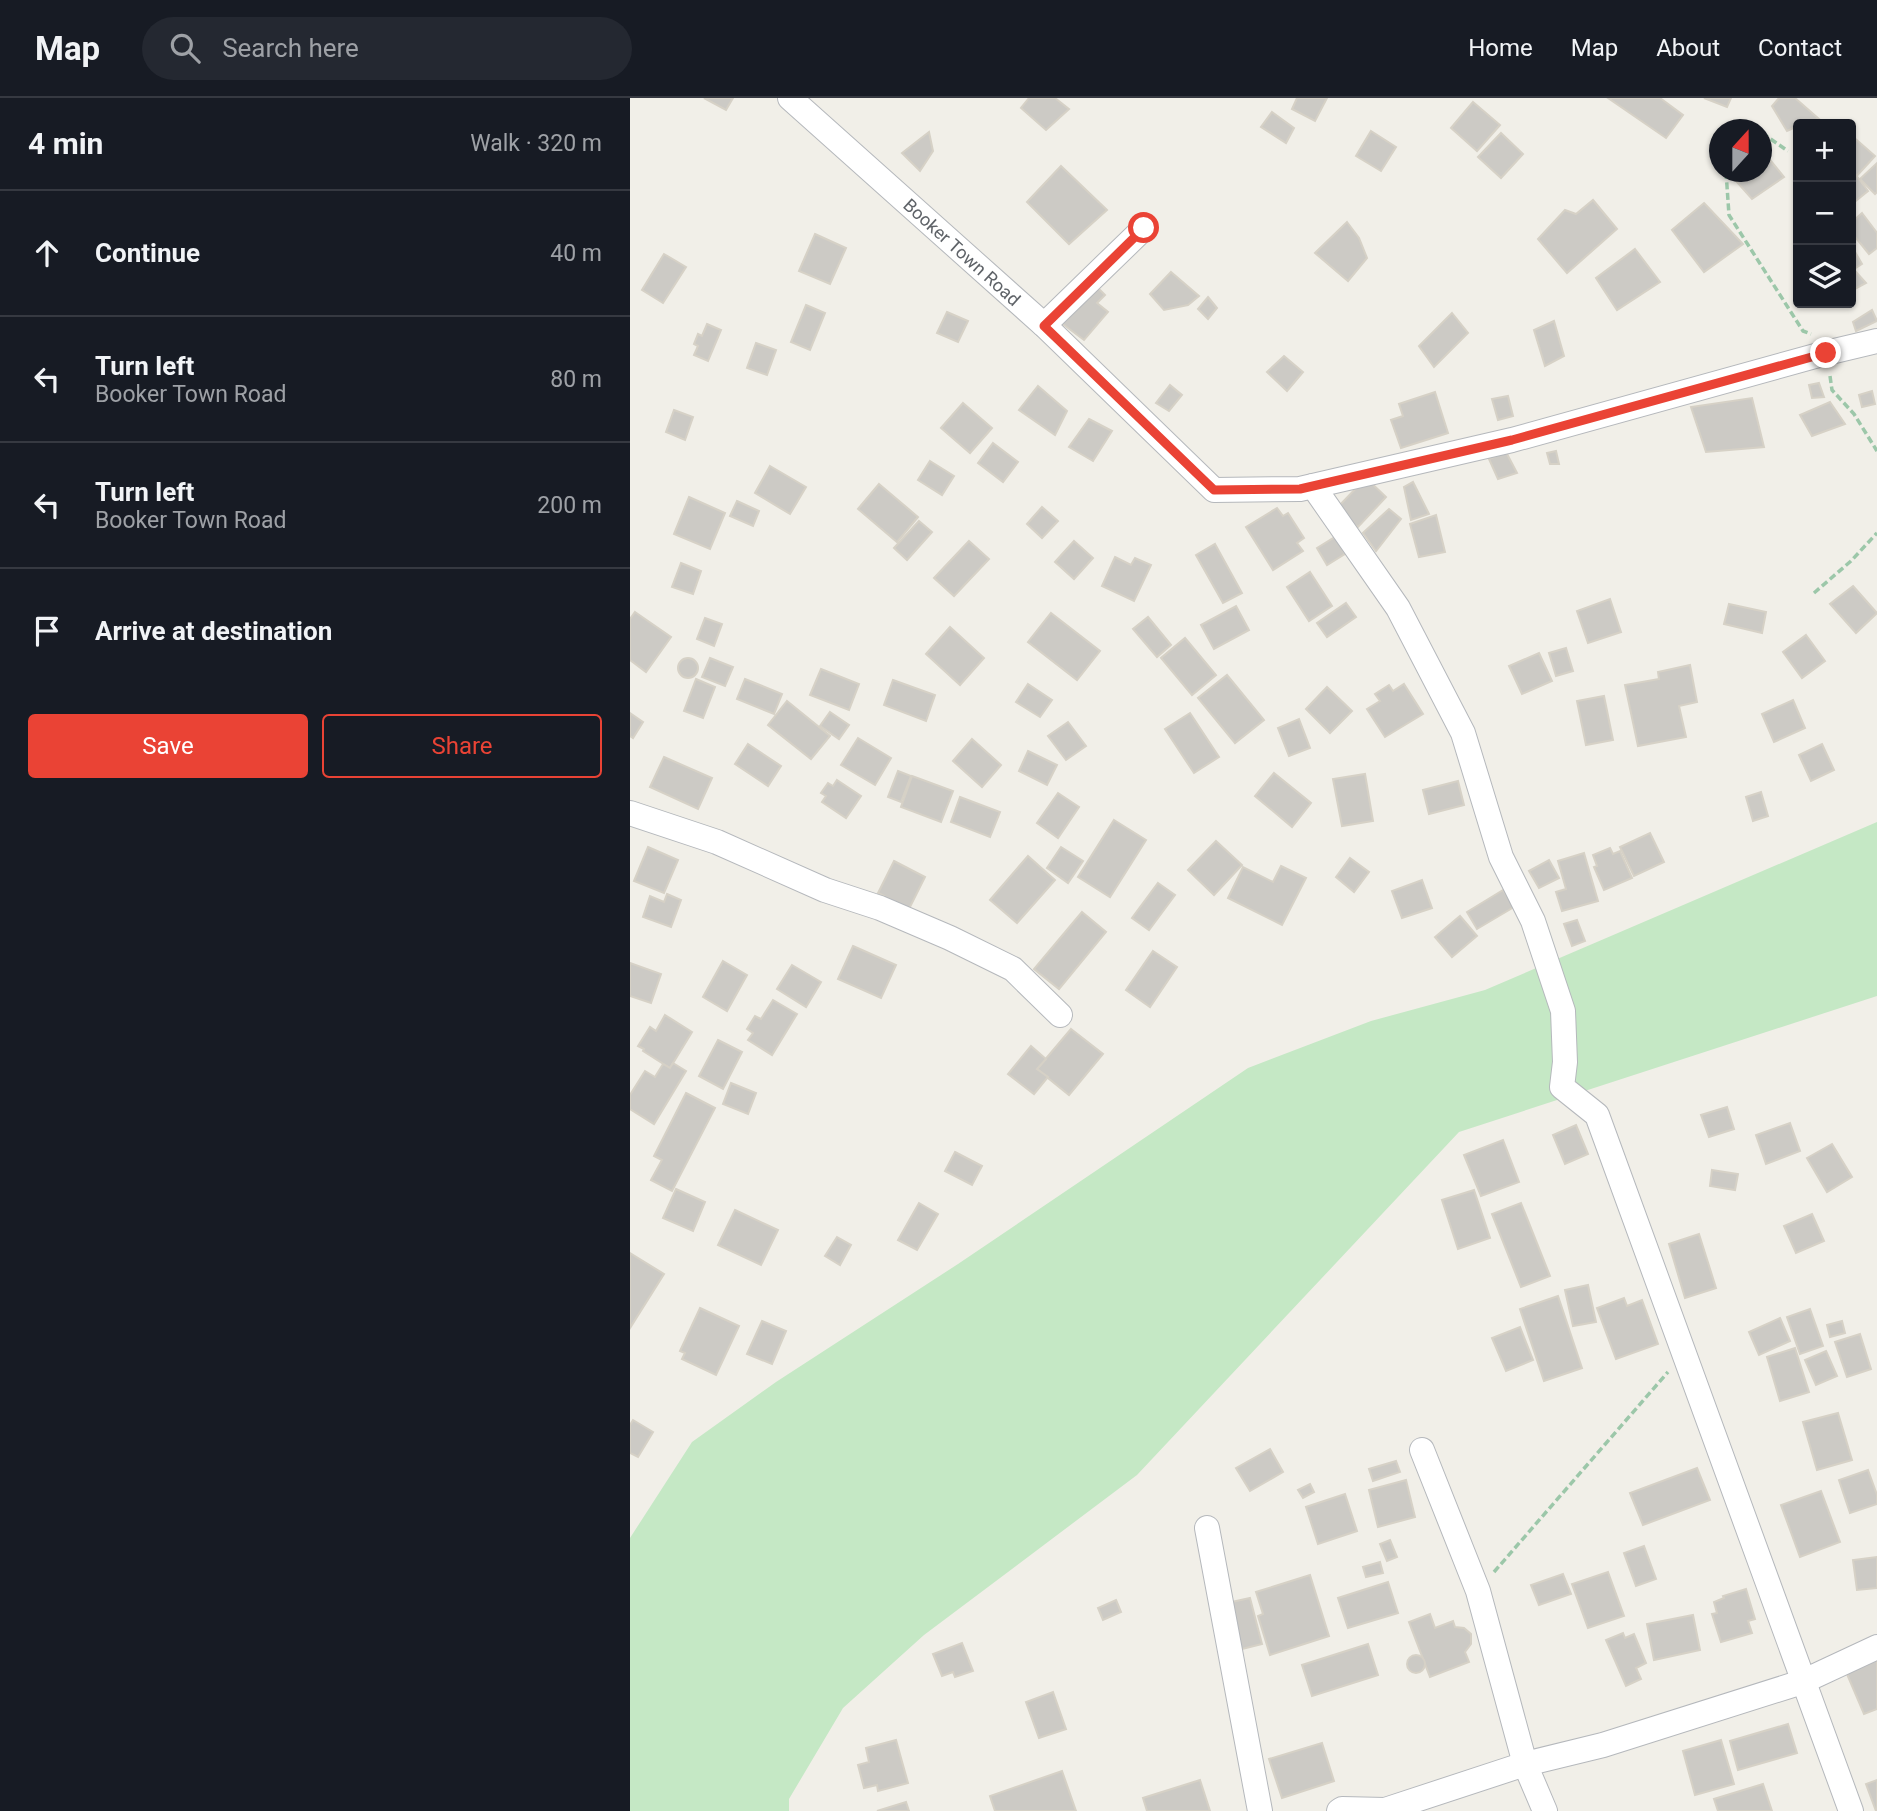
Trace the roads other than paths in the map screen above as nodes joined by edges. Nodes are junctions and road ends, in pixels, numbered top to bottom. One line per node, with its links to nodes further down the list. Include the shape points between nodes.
1 (790, 98): 3 (street, Booker Town Road)
2 (1144, 228): 3 (street)
3 (1044, 326): 5 (street, Booker Town Road, via 1214,490)
4 (1877, 341): 5 (street, Booker Town Road, via 1512,440)
5 (1313, 486): 11 (street, via 1398,608 1464,733 1501,857 1533,921 1563,1011 1562,1087 1597,1115)
6 (630, 813): 7 (street, via 717,842 950,939 1013,969)
7 (1060, 1016)
8 (1422, 1450): 12 (street, via 1478,1591)
9 (1207, 1528): 13 (street)
10 (1877, 1647): 11 (street)
11 (1801, 1682): 12 (street, via 1603,1745); 16 (street)
12 (1525, 1764): 14 (street, via 1385,1810); 15 (street)
13 (1260, 1811)
14 (1339, 1811)
15 (1545, 1811)
16 (1850, 1811)

